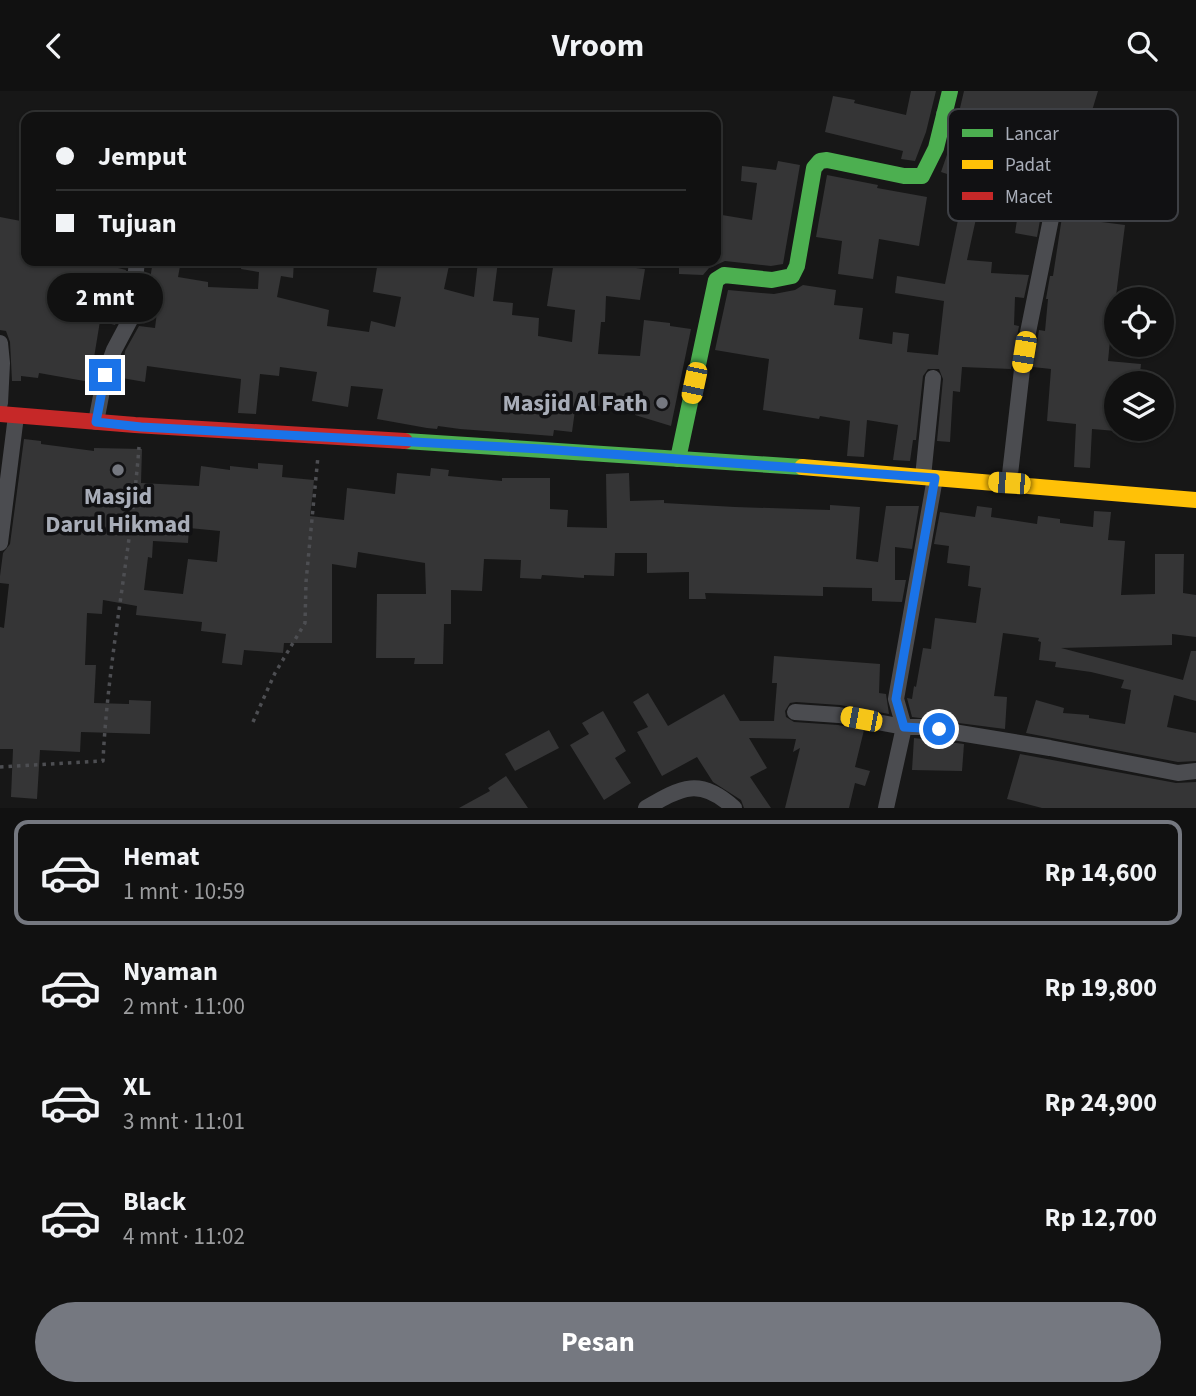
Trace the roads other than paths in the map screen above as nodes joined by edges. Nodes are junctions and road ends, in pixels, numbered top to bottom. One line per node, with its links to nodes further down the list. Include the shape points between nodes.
1 (950, 91): 2 (main road)
2 (944, 114): 3 (street); 11 (main road, via 922,176 820,161 814,168 792,276 772,280 724,275 716,280)
3 (948, 115)
4 (1051, 221): 13 (street, via 1024,352)
5 (136, 266): 10 (street, via 131,318 105,375)
6 (0, 343): 8 (street)
7 (933, 378): 12 (street)
8 (0, 403)
9 (8, 415): 10 (main road); 15 (street)
10 (96, 422): 11 (main road)
11 (678, 459): 12 (main road)
12 (929, 477): 13 (main road); 17 (street, via 896,699)
13 (1009, 483): 14 (main road)
14 (1196, 501)
15 (0, 543)
16 (795, 712): 17 (street)
17 (904, 727): 18 (street, via 990,737 1178,773); 21 (street)
18 (1196, 771)
19 (646, 808): 20 (street, via 693,787 711,790)
20 (734, 808)
21 (886, 808)

